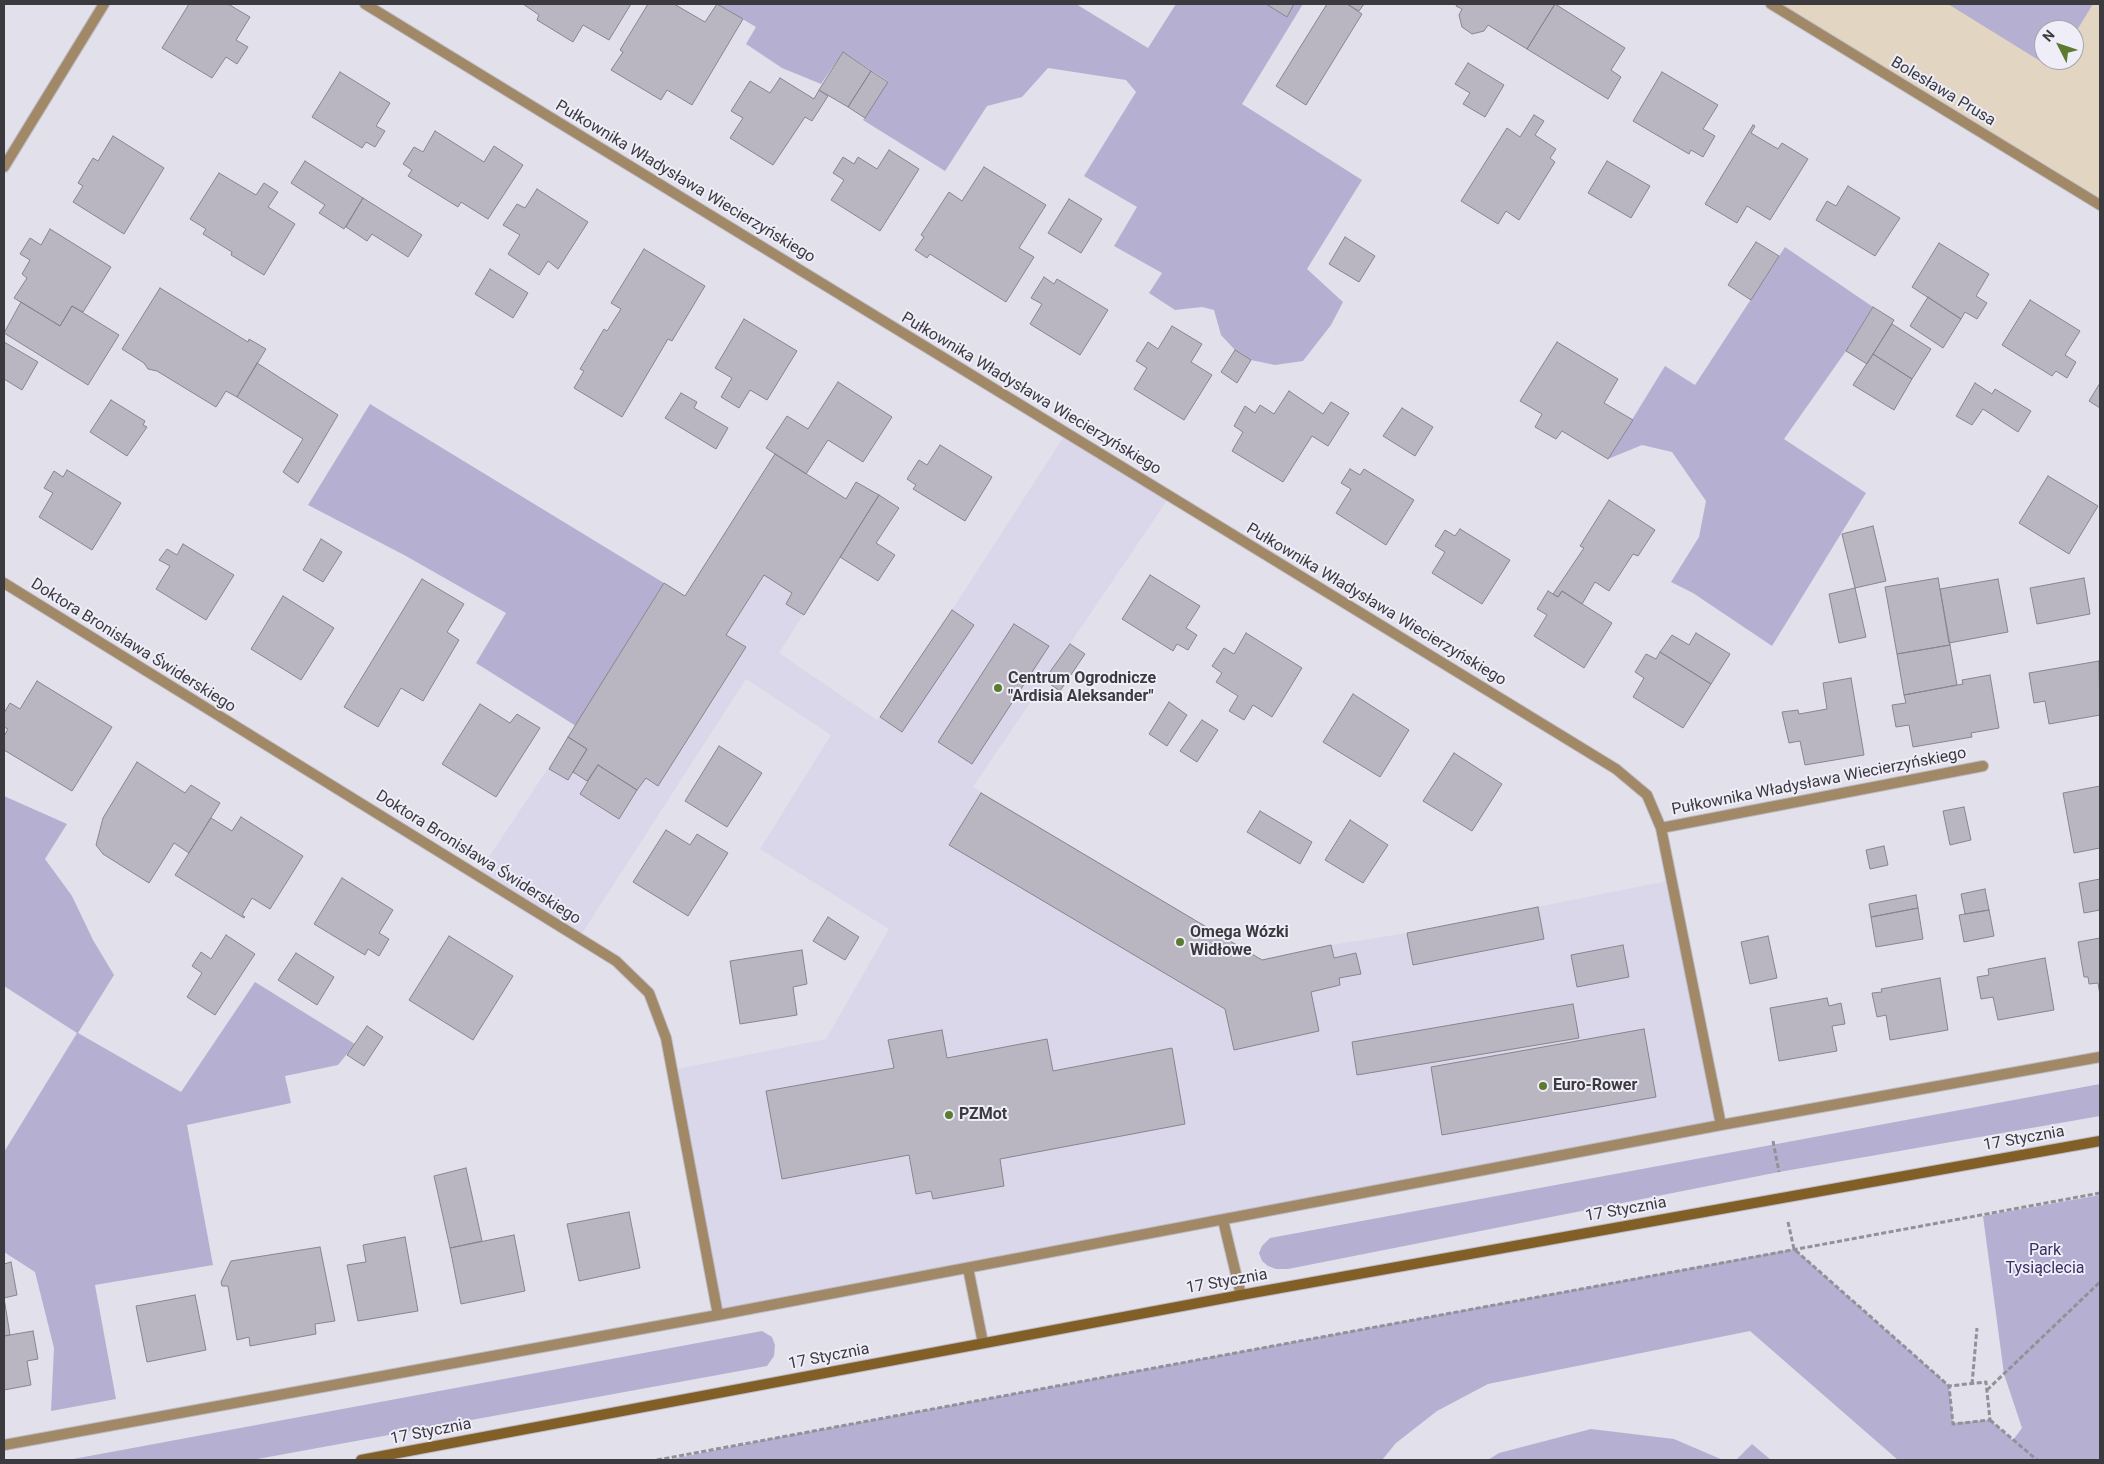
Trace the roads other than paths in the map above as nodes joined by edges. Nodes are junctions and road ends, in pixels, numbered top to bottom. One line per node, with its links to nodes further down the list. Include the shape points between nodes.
1 (104, 4): 4 (street)
2 (365, 4): 8 (street, Pułkownika Władysława Wiecierzyńskiego, via 1616,769 1647,795)
3 (1771, 4): 5 (street, Bolesława Prusa)
4 (4, 167)
5 (2100, 205)
6 (4, 584): 15 (street, Doktora Bronisława Świderskiego, via 616,961 649,992 666,1038)
7 (1983, 766): 8 (street, Pułkownika Władysława Wiecierzyńskiego)
8 (1662, 828): 10 (street, Pułkownika Władysława Wiecierzyńskiego)
9 (2100, 1057): 10 (street)
10 (1721, 1125): 12 (street)
11 (2100, 1141): 14 (street, 17 Stycznia)
12 (1223, 1220): 13 (street); 14 (street)
13 (968, 1268): 15 (street); 16 (street)
14 (1241, 1295): 16 (street, 17 Stycznia)
15 (718, 1315): 17 (street)
16 (983, 1343): 18 (street, 17 Stycznia)
17 (4, 1445)
18 (361, 1460)

